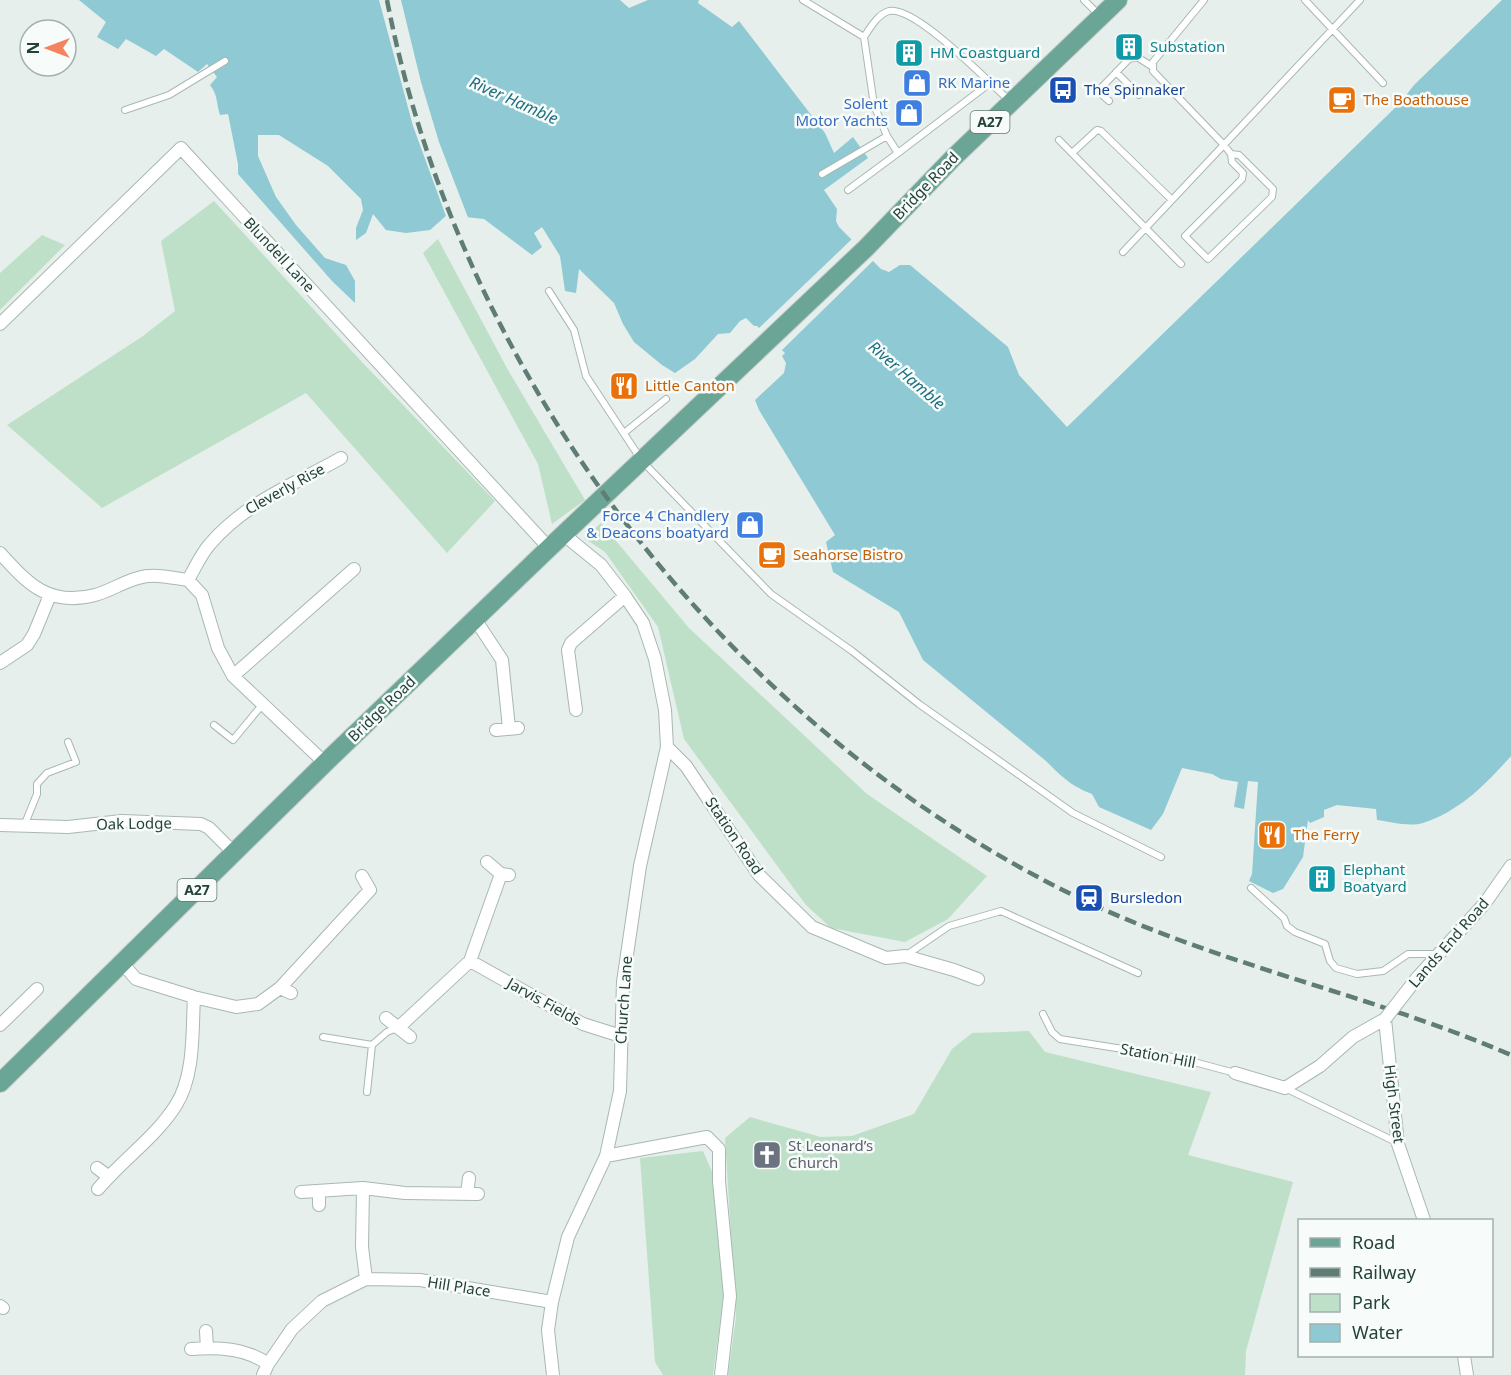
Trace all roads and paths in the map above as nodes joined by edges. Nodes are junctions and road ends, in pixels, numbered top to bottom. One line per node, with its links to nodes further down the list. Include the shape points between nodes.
1 (803, 0): 9 (lane)
2 (1083, 0): 7 (lane)
3 (1118, 0): 7 (main road, Bridge Road / A27)
4 (1204, 0): 11 (lane, via 1156,58)
5 (1305, 0): 8 (lane)
6 (1360, 0): 8 (lane)
7 (1101, 17): 17 (main road, Bridge Road / A27)
8 (1333, 29): 14 (lane); 21 (lane)
9 (864, 37): 13 (lane, via 886,11 898,10 925,24); 19 (lane, via 874,105)
10 (225, 61): 18 (lane, via 169,95)
11 (1153, 67): 12 (lane, via 1137,57 1129,59); 21 (lane, via 1154,75)
12 (1116, 72): 15 (lane); 16 (lane, via 1098,91)
13 (990, 83): 17 (lane); 22 (lane)
14 (1383, 83)
15 (1138, 95)
16 (1109, 101)
17 (1011, 102): 36 (main road, Bridge Road / A27, via 866,248)
18 (125, 110)
19 (886, 136): 22 (lane); 25 (lane)
20 (1059, 140): 23 (lane)
21 (1224, 145): 24 (lane); 27 (lane)
22 (898, 153): 26 (lane)
23 (1072, 153): 27 (lane, via 1093,132 1101,131); 28 (lane)
24 (1232, 154): 24 (lane, via 1239,155 1273,189 1272,197 1208,259 1185,236 1244,177 1232,162)
25 (822, 174)
26 (848, 190)
27 (1172, 200): 28 (lane)
28 (1147, 227): 29 (lane); 30 (lane)
29 (1123, 252)
30 (1181, 264)
31 (549, 291): 34 (lane, via 574,330 586,376)
32 (0, 324): 38 (street, Blundell Lane, via 181,148)
33 (666, 399): 34 (lane)
34 (624, 433): 36 (lane)
35 (342, 458): 41 (street, Cleverly Rise, via 243,512 208,545)
36 (642, 461): 37 (main road, Bridge Road / A27); 57 (lane, via 771,594 1073,813)
37 (563, 534): 38 (main road, Bridge Road / A27); 43 (street, Church Lane, via 601,565)
38 (549, 548): 44 (main road, Bridge Road / A27)
39 (0, 553): 42 (street, via 31,585)
40 (354, 569): 46 (street)
41 (188, 580): 42 (street, via 153,575 95,595); 46 (street, via 202,595 218,648)
42 (50, 595): 45 (street, via 27,645)
43 (625, 596): 48 (street, via 571,643 568,650); 52 (street, Church Lane, via 643,623 655,659 665,710)
44 (475, 619): 50 (street, via 502,660); 53 (main road, Bridge Road / A27)
45 (0, 663)
46 (233, 676): 47 (street)
47 (262, 705): 49 (lane, via 233,740); 53 (street)
48 (576, 710)
49 (214, 725)
50 (508, 729)
51 (68, 742): 55 (lane, via 76,762 47,773 37,784 37,794)
52 (667, 747): 63 (street, Station Road, via 686,765 759,875 812,927 886,958); 75 (street, Church Lane, via 640,866 623,982)
53 (326, 763): 56 (main road, Bridge Road / A27)
54 (0, 825): 55 (street, Oak Lodge)
55 (23, 826): 56 (street, Oak Lodge, via 68,827 122,821 201,824)
56 (234, 853): 65 (main road, Bridge Road / A27)
57 (1161, 857)
58 (487, 862): 64 (street, via 505,874)
59 (1511, 866): 62 (street, Lands End Road, via 1485,903)
60 (362, 876): 69 (street, via 370,890 285,991 258,1004 236,1007)
61 (1251, 888): 62 (lane, via 1284,918 1287,926 1325,944 1336,968 1358,974 1383,971 1408,954)
62 (1439, 954): 72 (street, Lands End Road, bridge)
63 (905, 956): 66 (lane, via 949,926 1001,911); 67 (street)
64 (470, 961): 74 (street); 75 (street, Jarvis Fields, via 583,1024)
65 (123, 964): 69 (street, via 136,980); 80 (main road, Bridge Road / A27)
66 (1138, 973)
67 (978, 979)
68 (37, 989): 73 (street)
69 (194, 997): 86 (street, via 188,1073 177,1104 162,1124)
70 (1043, 1014): 79 (lane, Station Hill, via 1060,1039 1179,1058)
71 (386, 1018): 74 (street)
72 (1385, 1019): 81 (street, via 1353,1037 1320,1066); 83 (street, High Street)
73 (0, 1025)
74 (398, 1028): 77 (street); 78 (lane)
75 (621, 1036): 84 (street, Church Lane, via 620,1091)
76 (323, 1037): 78 (lane)
77 (410, 1037)
78 (372, 1045): 82 (lane)
79 (1235, 1073): 81 (street, Station Hill)
80 (0, 1083)
81 (1285, 1088): 83 (lane, Station Hill)
82 (367, 1092)
83 (1398, 1144): 93 (street, High Street)
84 (606, 1156): 95 (street, via 568,1237); 102 (street, via 707,1137 719,1149 730,1296)
85 (97, 1168): 86 (street)
86 (108, 1176): 89 (street)
87 (469, 1178): 88 (street, via 472,1194)
88 (363, 1188): 91 (street); 94 (street)
89 (98, 1189)
90 (301, 1192): 91 (street)
91 (319, 1192): 92 (street)
92 (319, 1205)
93 (1423, 1219)
94 (366, 1279): 95 (street, Hill Place, via 420,1280); 100 (street, Hill Place, via 322,1301 292,1329)
95 (552, 1302): 101 (street, via 548,1330)
96 (206, 1331): 97 (street)
97 (207, 1348): 98 (street, Hill Place); 100 (street, Hill Place, via 257,1355)
98 (191, 1349)
99 (1464, 1357): 103 (street)
100 (266, 1369)
101 (554, 1375)
102 (721, 1375)
103 (1467, 1375)

